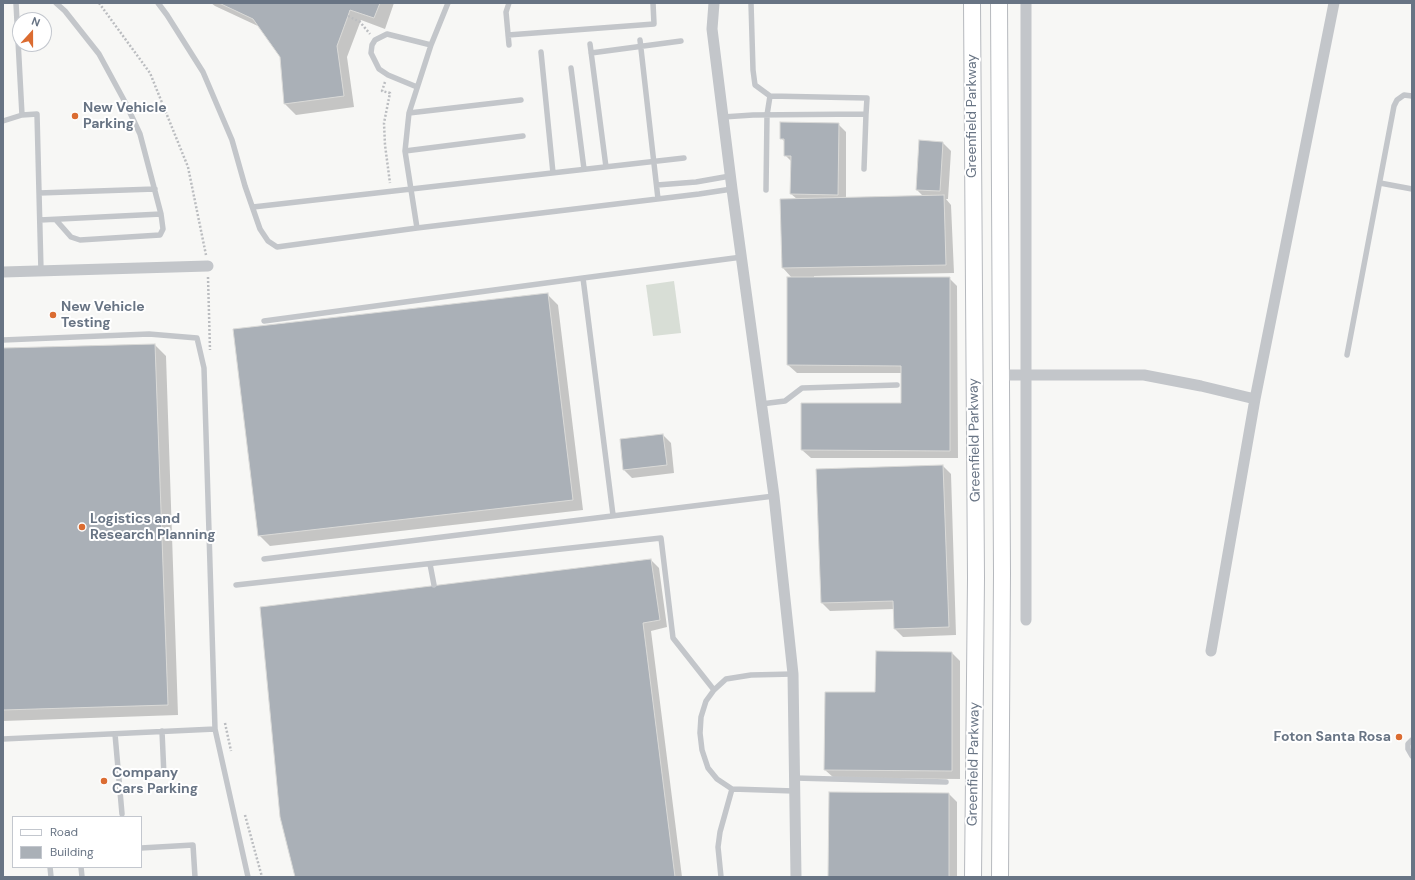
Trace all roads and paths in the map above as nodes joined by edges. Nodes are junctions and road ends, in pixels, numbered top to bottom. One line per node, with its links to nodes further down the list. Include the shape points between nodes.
1 (16, 3): 33 (lane)
2 (56, 3): 47 (lane, via 99,54 118,88 140,134)
3 (158, 3): 55 (lane, via 203,72 232,140)
4 (448, 3): 19 (lane)
5 (509, 3): 14 (lane, via 506,12)
6 (653, 3): 14 (lane, via 654,24)
7 (714, 3): 34 (street, via 712,29)
8 (751, 3): 27 (lane, via 755,85)
9 (972, 3): 100 (main road, Greenfield Parkway, via 976,578)
10 (999, 3): 69 (main road, Greenfield Parkway)
11 (1026, 3): 68 (street)
12 (1334, 3): 71 (street)
13 (348, 16): 15 (path, via 360,22)
14 (508, 36): 20 (lane)
15 (375, 40): 19 (lane, via 387,34); 25 (lane, via 372,53 379,69)
16 (640, 40): 21 (lane)
17 (681, 41): 21 (lane)
18 (590, 44): 23 (lane)
19 (431, 45): 26 (lane)
20 (509, 45)
21 (641, 47): 23 (lane); 39 (lane)
22 (541, 52): 43 (lane)
23 (591, 53): 40 (lane)
24 (571, 68): 42 (lane)
25 (388, 75): 26 (lane); 52 (path, via 382,91 390,93 384,123)
26 (417, 87): 30 (lane)
27 (770, 96): 31 (lane); 32 (lane, via 867,98)
28 (1412, 96): 45 (lane, via 1404,95 1394,106)
29 (521, 100): 30 (lane)
30 (409, 112): 37 (lane)
31 (767, 114): 32 (lane); 34 (lane); 51 (lane)
32 (866, 114): 41 (lane)
33 (22, 115): 35 (lane); 53 (lane, via 37,114)
34 (723, 116): 44 (street)
35 (3, 122)
36 (523, 136): 37 (lane)
37 (405, 151): 50 (lane)
38 (684, 158): 39 (lane)
39 (655, 161): 40 (lane); 46 (lane)
40 (606, 167): 42 (lane)
41 (864, 169)
42 (584, 170): 43 (lane)
43 (553, 173): 50 (lane)
44 (730, 176): 46 (lane); 48 (street)
45 (1380, 183): 49 (lane); 67 (lane)
46 (657, 186): 54 (lane)
47 (155, 189): 53 (lane); 56 (lane)
48 (732, 189): 54 (lane); 60 (street)
49 (1412, 189)
50 (411, 190): 52 (lane); 59 (lane)
51 (766, 190)
52 (392, 192): 55 (lane)
53 (39, 194): 57 (lane)
54 (658, 199): 59 (lane)
55 (253, 207): 59 (lane, via 260,229 268,241 277,247)
56 (161, 214): 58 (lane); 58 (lane, via 163,229 160,235 80,240 71,237)
57 (40, 220): 58 (lane); 62 (lane)
58 (56, 220)
59 (417, 228)
60 (742, 257): 64 (lane); 72 (street)
61 (208, 266): 62 (street)
62 (41, 271): 63 (street)
63 (3, 272)
64 (583, 278): 65 (lane); 74 (lane)
65 (264, 322)
66 (3, 340): 83 (lane, via 149,334 197,338 204,368)
67 (1347, 355)
68 (1027, 374): 69 (street); 71 (street, via 1144,375); 79 (street)
69 (1001, 375): 101 (main road, Greenfield Parkway)
70 (897, 385): 72 (lane, via 802,388 785,401)
71 (1255, 399): 80 (street)
72 (761, 404): 73 (street)
73 (774, 496): 74 (lane); 81 (street)
74 (613, 515): 75 (lane)
75 (264, 559)
76 (430, 564): 77 (lane); 78 (lane); 82 (lane, via 661,538 673,638)
77 (236, 585)
78 (434, 585)
79 (1026, 620)
80 (1211, 651)
81 (793, 674): 82 (lane, via 751,675 726,679); 90 (street)
82 (714, 690): 92 (lane, via 706,701 701,717 702,750 708,768 717,779)
83 (215, 729): 84 (lane); 97 (lane)
84 (162, 731): 85 (lane); 89 (lane)
85 (115, 734): 86 (lane); 94 (lane)
86 (3, 739)
87 (1412, 740): 88 (lane, via 1408,744 1408,749)
88 (1412, 756)
89 (164, 776)
90 (794, 778): 91 (lane); 93 (street)
91 (946, 782)
92 (732, 789): 93 (lane); 98 (lane, via 718,847)
93 (794, 791): 99 (street)
94 (122, 814)
95 (142, 848): 96 (lane, via 193,845)
96 (195, 877)
97 (248, 877)
98 (721, 877)
99 (796, 877)
100 (973, 877)
101 (1000, 877)

